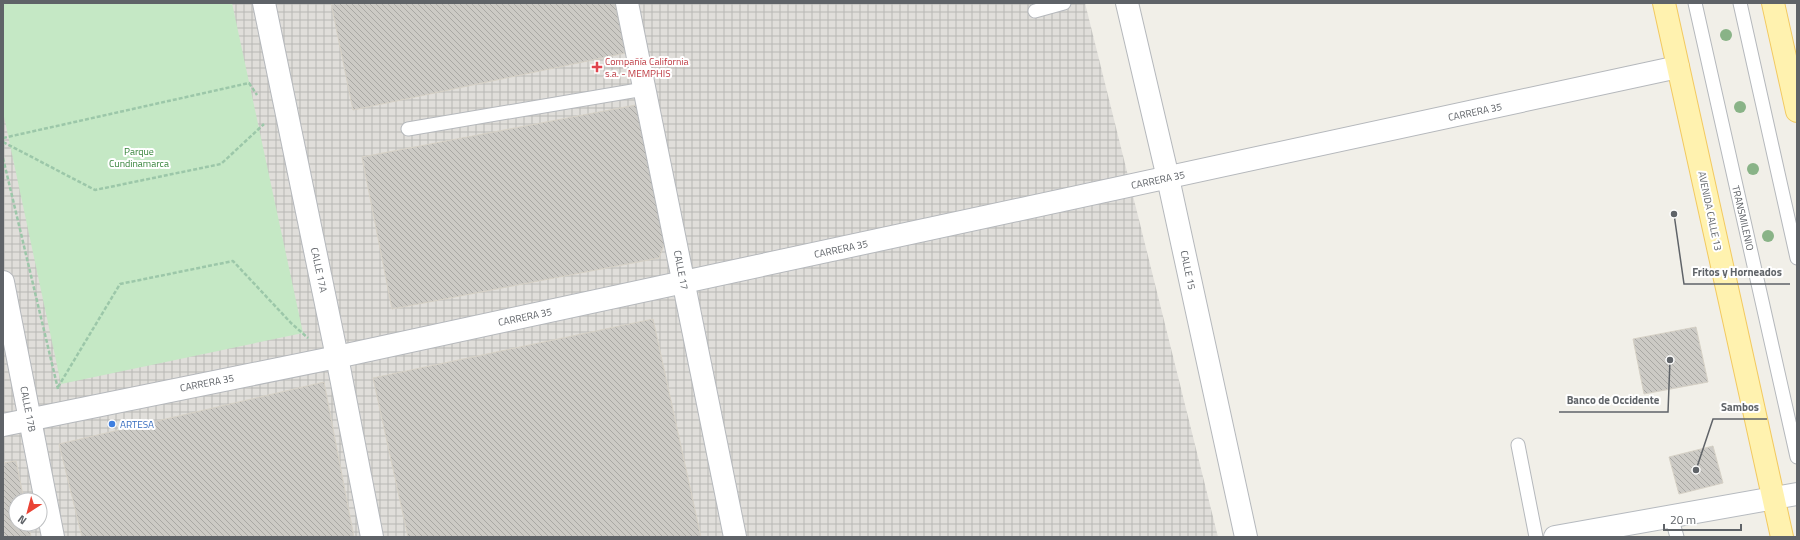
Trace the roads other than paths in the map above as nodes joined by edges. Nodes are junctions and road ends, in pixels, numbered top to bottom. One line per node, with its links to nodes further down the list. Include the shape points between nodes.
1 (264, 3): 18 (street, CALLE 17A)
2 (627, 3): 11 (street, CALLE 17)
3 (1064, 3): 9 (lane)
4 (1127, 3): 14 (street, CALLE 15)
5 (1664, 3): 10 (main road, AVENIDA CALLE 13)
6 (1695, 3): 22 (lane, TRANSMILENIO)
7 (1740, 3): 15 (lane)
8 (1773, 3): 12 (main road)
9 (1035, 11)
10 (1678, 67): 14 (street, CARRERA 35); 24 (main road, AVENIDA CALLE 13)
11 (644, 89): 13 (lane); 17 (street, CALLE 17)
12 (1797, 111)
13 (408, 129)
14 (1168, 178): 17 (street, CARRERA 35); 29 (street, CALLE 15)
15 (1797, 258)
16 (3, 282): 19 (street, CALLE 17B)
17 (684, 283): 18 (street, CARRERA 35); 28 (street, CALLE 17)
18 (337, 357): 19 (street, CARRERA 35); 27 (street, CALLE 17A)
19 (30, 419): 20 (street, CARRERA 35); 26 (street, CALLE 17B)
20 (3, 424)
21 (1518, 445): 30 (lane)
22 (1797, 457)
23 (1797, 494): 24 (street)
24 (1773, 499): 25 (street); 33 (main road, AVENIDA CALLE 13)
25 (1671, 516): 31 (street); 32 (lane)
26 (53, 537)
27 (372, 537)
28 (735, 537)
29 (1246, 537)
30 (1536, 537)
31 (1555, 537)
32 (1677, 537)
33 (1782, 537)

